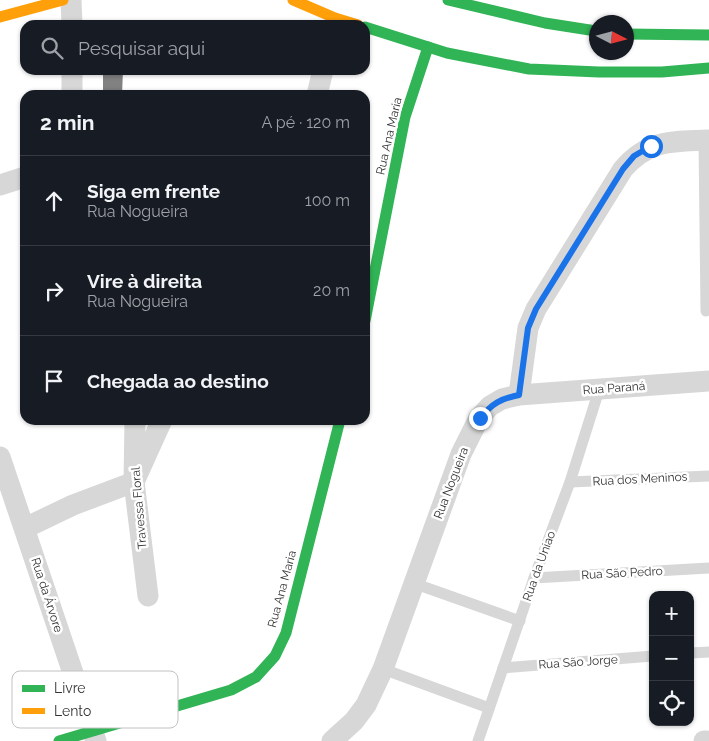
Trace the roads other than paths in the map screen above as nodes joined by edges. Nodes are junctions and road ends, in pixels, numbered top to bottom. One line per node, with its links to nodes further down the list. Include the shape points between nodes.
1 (62, 0): 5 (street)
2 (71, 0): 6 (street)
3 (293, 0): 7 (street)
4 (448, 0): 9 (street, via 545,24)
5 (0, 17)
6 (72, 20)
7 (331, 20)
8 (370, 29): 12 (street)
9 (589, 30)
10 (634, 34): 11 (street)
11 (709, 34)
12 (428, 47): 13 (street, via 529,69 662,72); 21 (street, Rua Ana Maria, via 405,117)
13 (709, 68)
14 (72, 75): 16 (street)
15 (322, 75): 17 (street)
16 (72, 90)
17 (318, 90)
18 (706, 140): 22 (lane); 25 (street, via 651,146 634,156 623,169 536,309 528,328)
19 (20, 179): 20 (street)
20 (0, 185)
21 (370, 296)
22 (706, 311)
23 (709, 381): 24 (street, Rua Paraná)
24 (599, 390): 25 (street, Rua Paraná); 32 (lane, Rua da Uniao)
25 (519, 395): 36 (street, Rua Nogueira, via 502,398 480,418 461,454)
26 (135, 425): 31 (street, Travessa Floral)
27 (160, 425): 31 (street)
28 (339, 425): 45 (street, Rua Ana Maria, via 286,633 275,656 256,678)
29 (0, 457): 33 (street, Rua da Árvore)
30 (709, 476): 32 (lane, Rua dos Meninos)
31 (134, 482): 33 (street, via 73,505); 37 (street, Travessa Floral)
32 (570, 482): 35 (lane, Rua da Uniao)
33 (25, 528): 44 (street, Rua da Árvore)
34 (709, 568): 35 (lane, Rua São Pedro)
35 (534, 578): 38 (lane, Rua da Uniao)
36 (413, 583): 38 (lane); 43 (street, Rua Nogueira)
37 (148, 596)
38 (520, 621): 42 (lane, Rua da Uniao)
39 (709, 652): 40 (lane)
40 (694, 653)
41 (649, 656): 42 (lane, Rua São Jorge)
42 (503, 668): 46 (lane, Rua da Uniao)
43 (383, 669): 46 (lane); 50 (street, Rua Nogueira, via 366,705)
44 (73, 671)
45 (178, 708)
46 (489, 708): 51 (lane, Rua da Uniao)
47 (121, 728): 48 (street, Rua Ana Maria)
48 (95, 737): 49 (street, Rua Ana Maria)
49 (59, 741)
50 (332, 741)
51 (478, 741)

